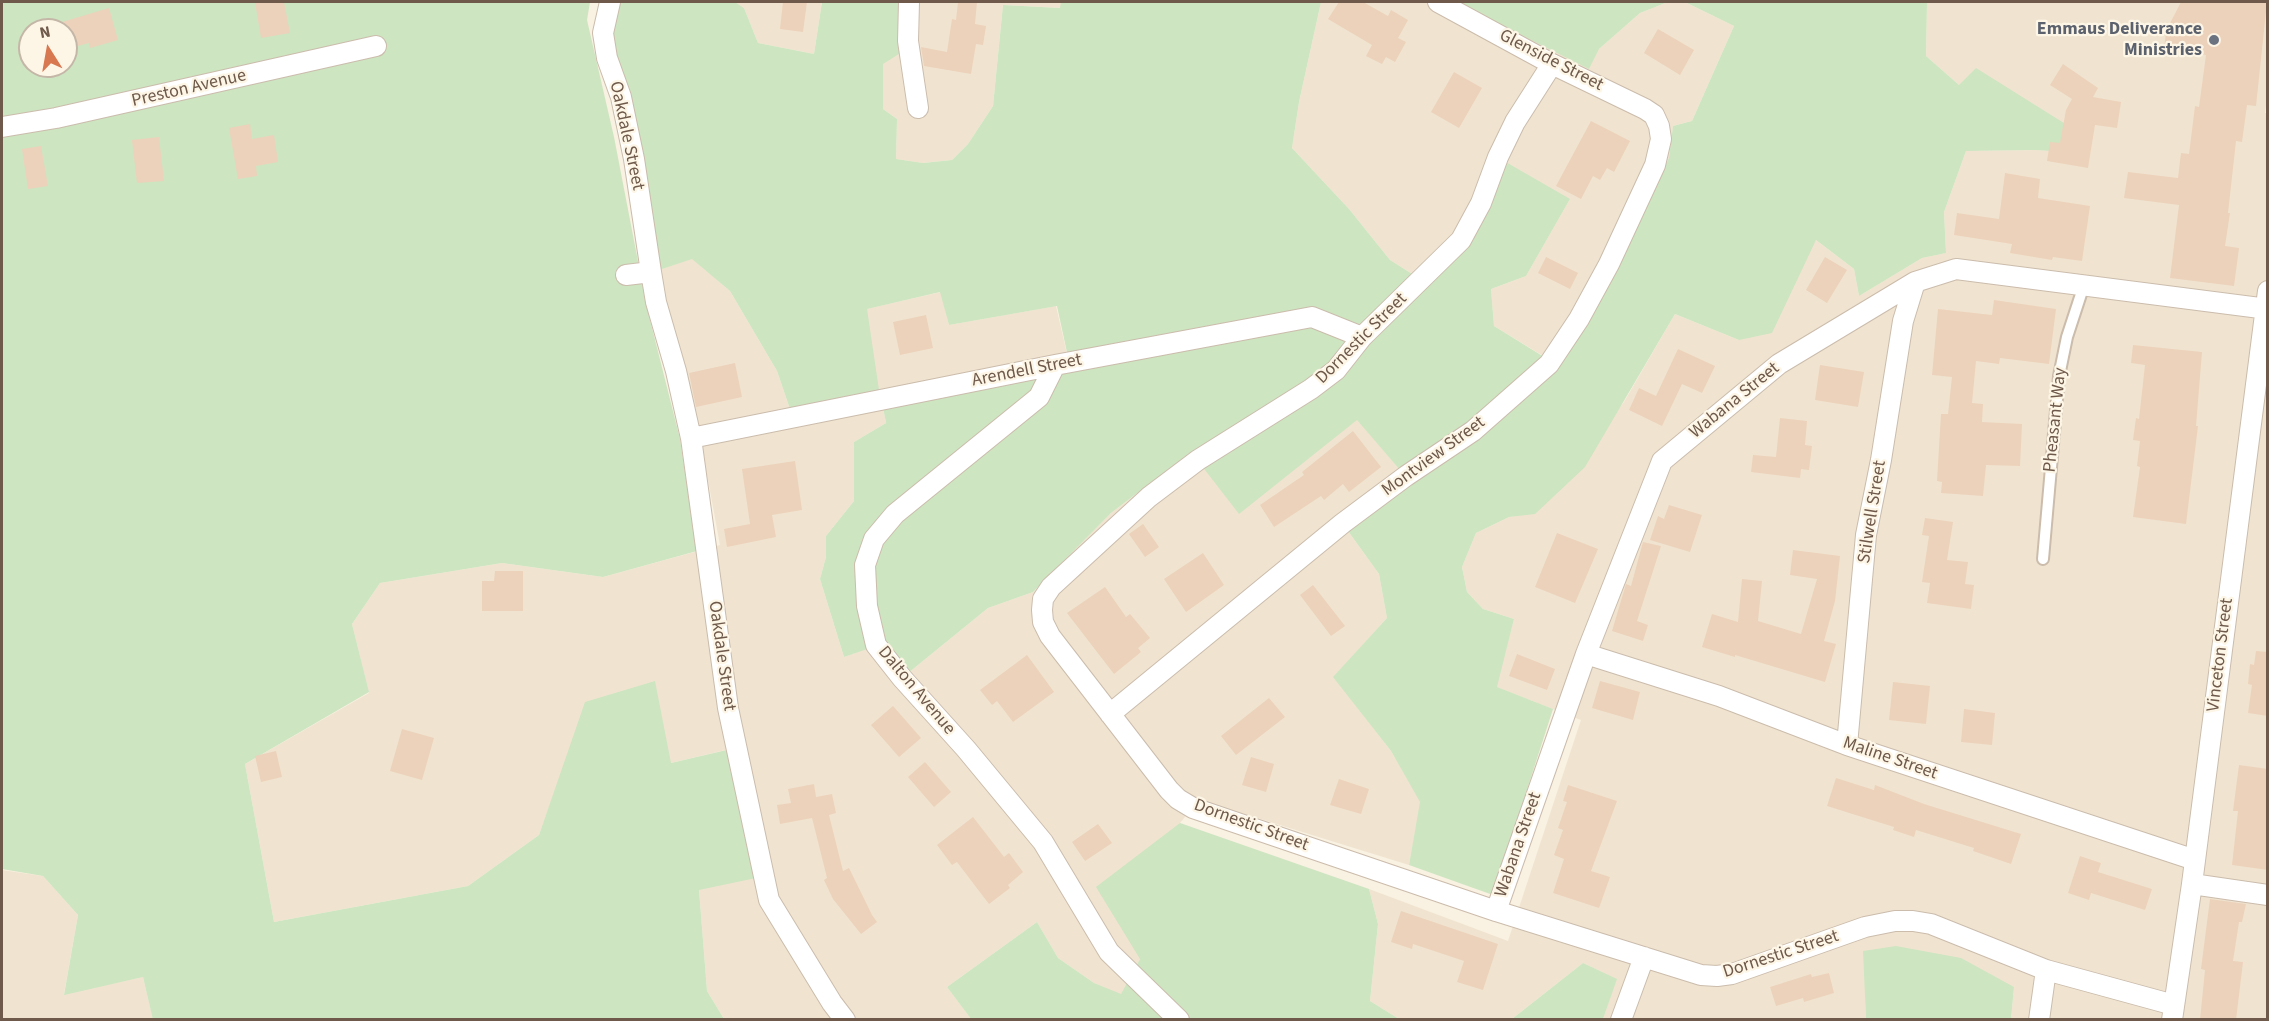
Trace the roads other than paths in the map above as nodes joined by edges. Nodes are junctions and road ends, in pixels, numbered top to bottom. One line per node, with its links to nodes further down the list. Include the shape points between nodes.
1 (610, 2): 9 (street, Oakdale Street, via 603,33 634,159)
2 (909, 2): 6 (street, via 908,41)
3 (1438, 2): 5 (street, Glenside Street)
4 (376, 46): 8 (street, Preston Avenue)
5 (1552, 64): 7 (street, Glenside Street, via 1646,109); 14 (street, Dornestic Street, via 1515,122 1461,240)
6 (918, 108)
7 (1659, 126): 19 (street, Montview Street, via 1655,165 1609,264 1550,364 1473,432 1343,523)
8 (2, 127)
9 (651, 272): 10 (street); 16 (street, Oakdale Street)
10 (626, 275)
11 (1915, 282): 12 (street, Wabana Street, via 1966,269); 18 (street, Wabana Street, via 1779,364 1662,461); 20 (street, Stilwell Street, via 1903,321 1866,535)
12 (2084, 285): 13 (street, Wabana Street); 17 (lane, Pheasant Way, via 2059,376)
13 (2267, 303): 21 (street, Vinceton Street)
14 (1362, 337): 15 (street, Arendell Street, via 1312,317); 19 (street, Dornestic Street, via 1336,370 1149,497 1051,587 1043,599 1043,622)
15 (1055, 365): 16 (street, Arendell Street); 29 (street, Dalton Avenue, via 1039,397 895,514 874,538 866,565 867,606 876,645 1043,842 1109,952)
16 (690, 438): 28 (street, Oakdale Street, via 728,708 769,900)
17 (2043, 559)
18 (1586, 654): 20 (street, Maline Street, via 1719,696); 24 (street, Wabana Street)
19 (1110, 714): 24 (street, Dornestic Street, via 1169,790 1193,808)
20 (1847, 745): 21 (street, Maline Street)
21 (2195, 860): 22 (street, Vinceton Street)
22 (2192, 884): 23 (street); 27 (street, Vinceton Street)
23 (2268, 895)
24 (1496, 910): 25 (street, Dornestic Street)
25 (1644, 957): 26 (street, Dornestic Street, via 1701,975 1724,976 1865,927 1913,921 1931,924); 30 (street)
26 (2046, 970): 27 (street, Dornestic Street); 31 (street)
27 (2173, 1012)
28 (845, 1020)
29 (1179, 1020)
30 (1621, 1020)
31 (2039, 1020)

